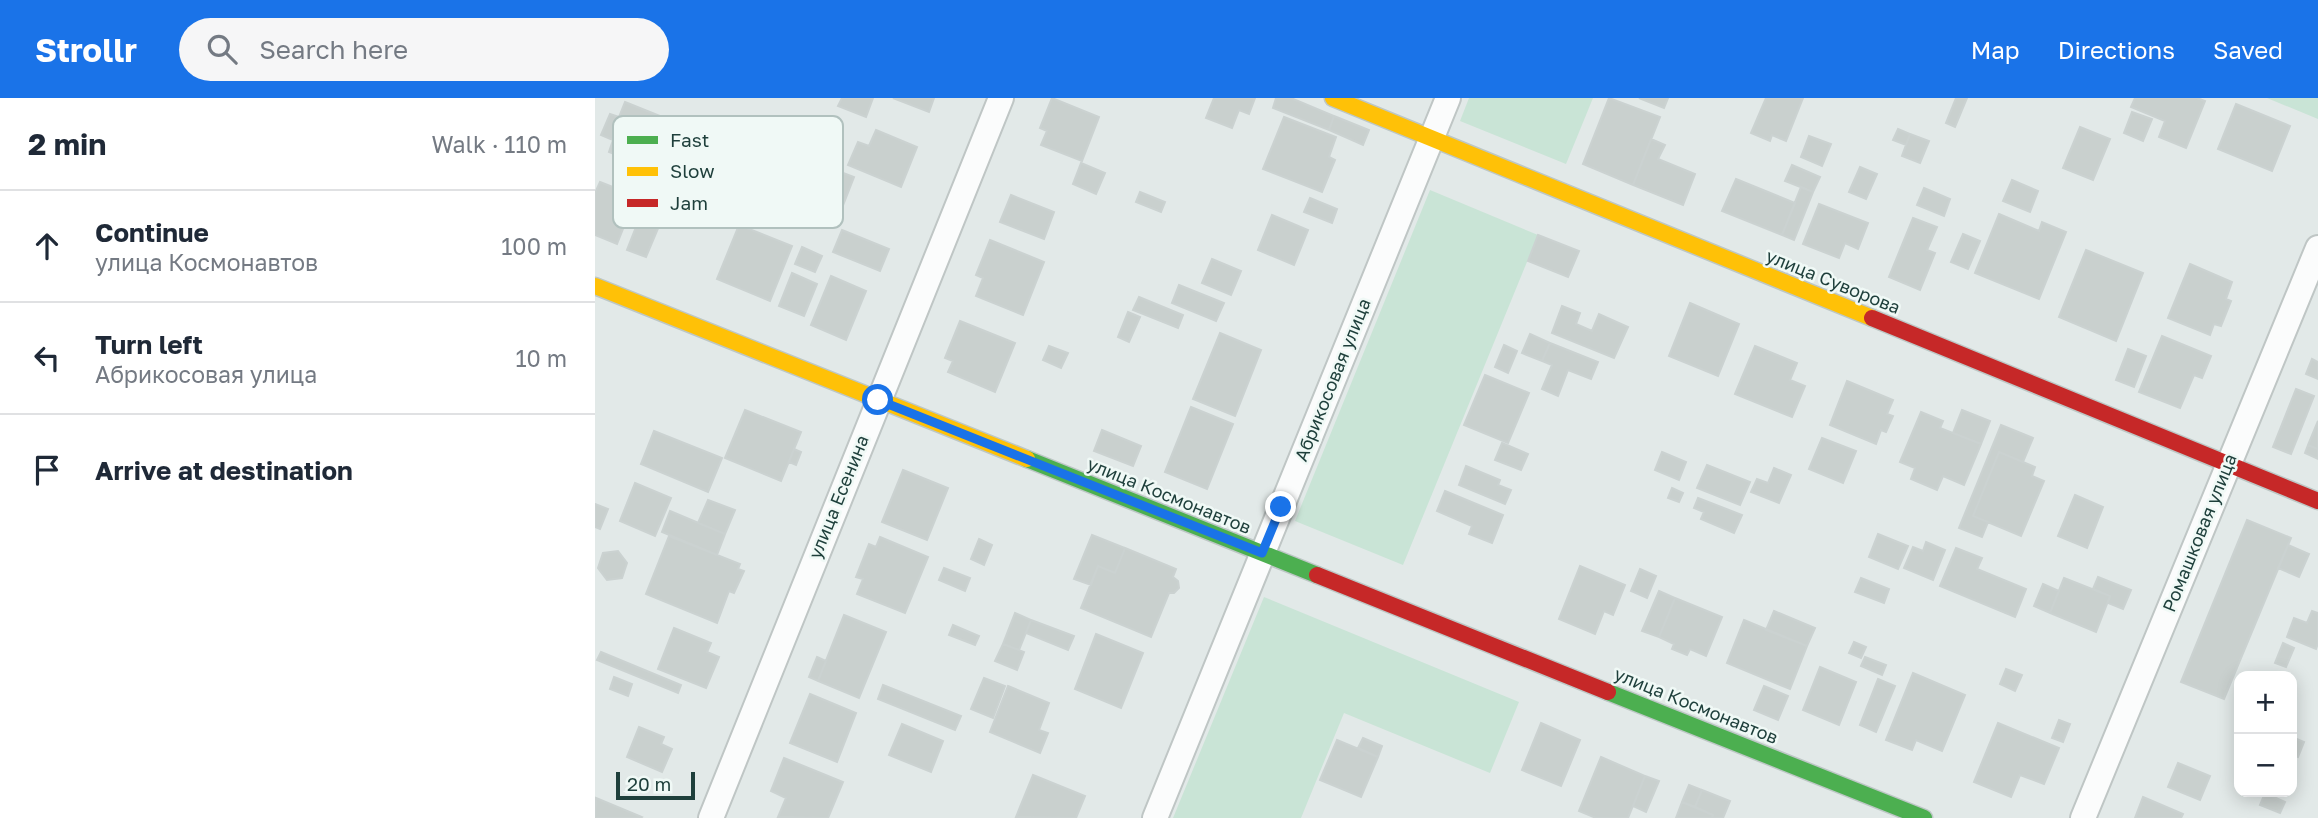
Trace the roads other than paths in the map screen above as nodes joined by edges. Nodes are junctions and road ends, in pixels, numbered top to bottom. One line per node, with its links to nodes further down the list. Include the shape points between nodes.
1 (1001, 98): 7 (street, улица Есенина)
2 (1333, 98): 4 (street, улица Суворова)
3 (1448, 98): 4 (street, Абрикосовая улица)
4 (1431, 138): 8 (street, улица Суворова); 10 (street, Абрикосовая улица)
5 (2318, 248): 8 (street, Ромашковая улица)
6 (595, 286): 7 (street, улица Космонавтов)
7 (878, 400): 10 (street, улица Космонавтов); 11 (street, улица Есенина)
8 (2228, 464): 9 (street, улица Суворова); 14 (street, Ромашковая улица)
9 (2318, 501)
10 (1262, 553): 12 (street, Абрикосовая улица); 13 (street, улица Космонавтов)
11 (711, 818)
12 (1155, 818)
13 (1924, 818)
14 (2083, 818)

